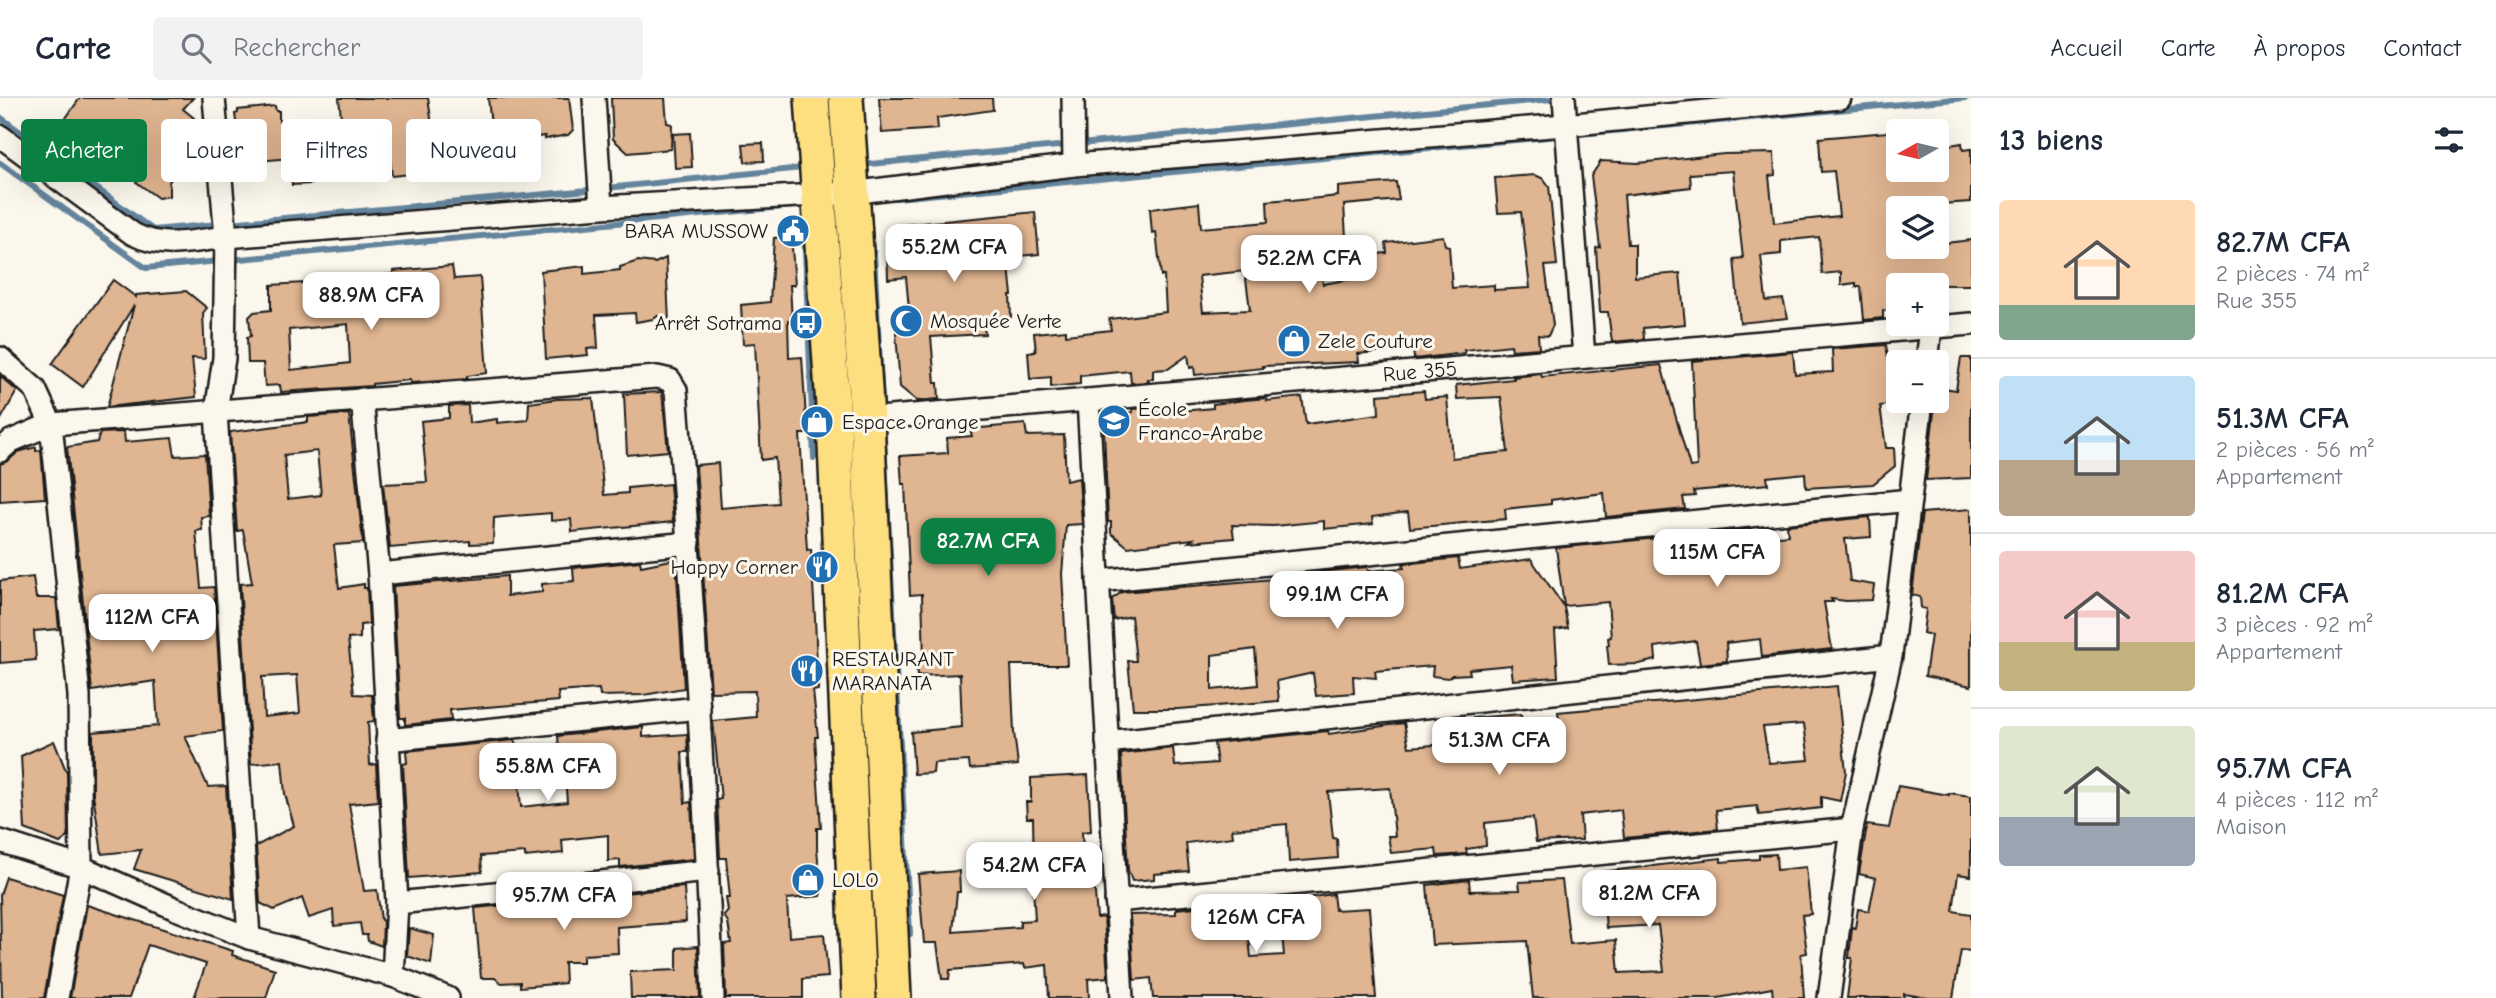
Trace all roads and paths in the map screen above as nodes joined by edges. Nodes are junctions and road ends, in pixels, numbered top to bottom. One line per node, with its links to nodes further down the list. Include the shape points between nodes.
1 (214, 98): 14 (street)
2 (594, 98): 13 (street)
3 (812, 98): 12 (main road)
4 (846, 98): 11 (main road)
5 (1073, 98): 10 (street)
6 (1564, 98): 8 (street)
7 (1840, 98): 8 (street)
8 (1565, 125): 10 (street); 18 (street)
9 (0, 136): 14 (street, via 150,243)
10 (1074, 165): 11 (street)
11 (851, 193): 12 (street); 24 (main road)
12 (818, 194): 13 (street); 46 (main road, via 834,421)
13 (601, 207): 14 (street)
14 (226, 237): 22 (street, via 224,358)
15 (1971, 324): 16 (street, Rue 355)
16 (1949, 326)
17 (1886, 331): 18 (street, Rue 355)
18 (1584, 357): 21 (street, Rue 355)
19 (0, 358): 25 (street, via 35,388)
20 (362, 399): 22 (street); 28 (street, via 657,377 670,380 676,390); 29 (street)
21 (1087, 400): 24 (street, Rue 355); 30 (street)
22 (216, 412): 25 (street); 41 (street)
23 (1921, 413): 27 (street)
24 (867, 419): 47 (main road)
25 (51, 424): 26 (street); 37 (street, via 79,695)
26 (0, 451)
27 (1910, 500): 30 (street); 31 (street)
28 (689, 543): 29 (street); 32 (street)
29 (379, 574): 33 (street)
30 (1098, 581): 34 (street)
31 (1891, 656): 34 (street); 35 (street)
32 (699, 708): 33 (street); 38 (street)
33 (387, 740): 40 (street)
34 (1107, 742): 39 (street)
35 (1852, 829): 39 (street); 49 (street)
36 (0, 841): 37 (street)
37 (82, 867): 41 (street); 43 (street)
38 (708, 871): 40 (street); 45 (street)
39 (1116, 901): 48 (street)
40 (397, 903): 42 (street)
41 (249, 938): 42 (street)
42 (393, 976): 44 (street)
43 (57, 998)
44 (448, 998)
45 (713, 998)
46 (859, 998)
47 (894, 998)
48 (1122, 998)
49 (1829, 998)

